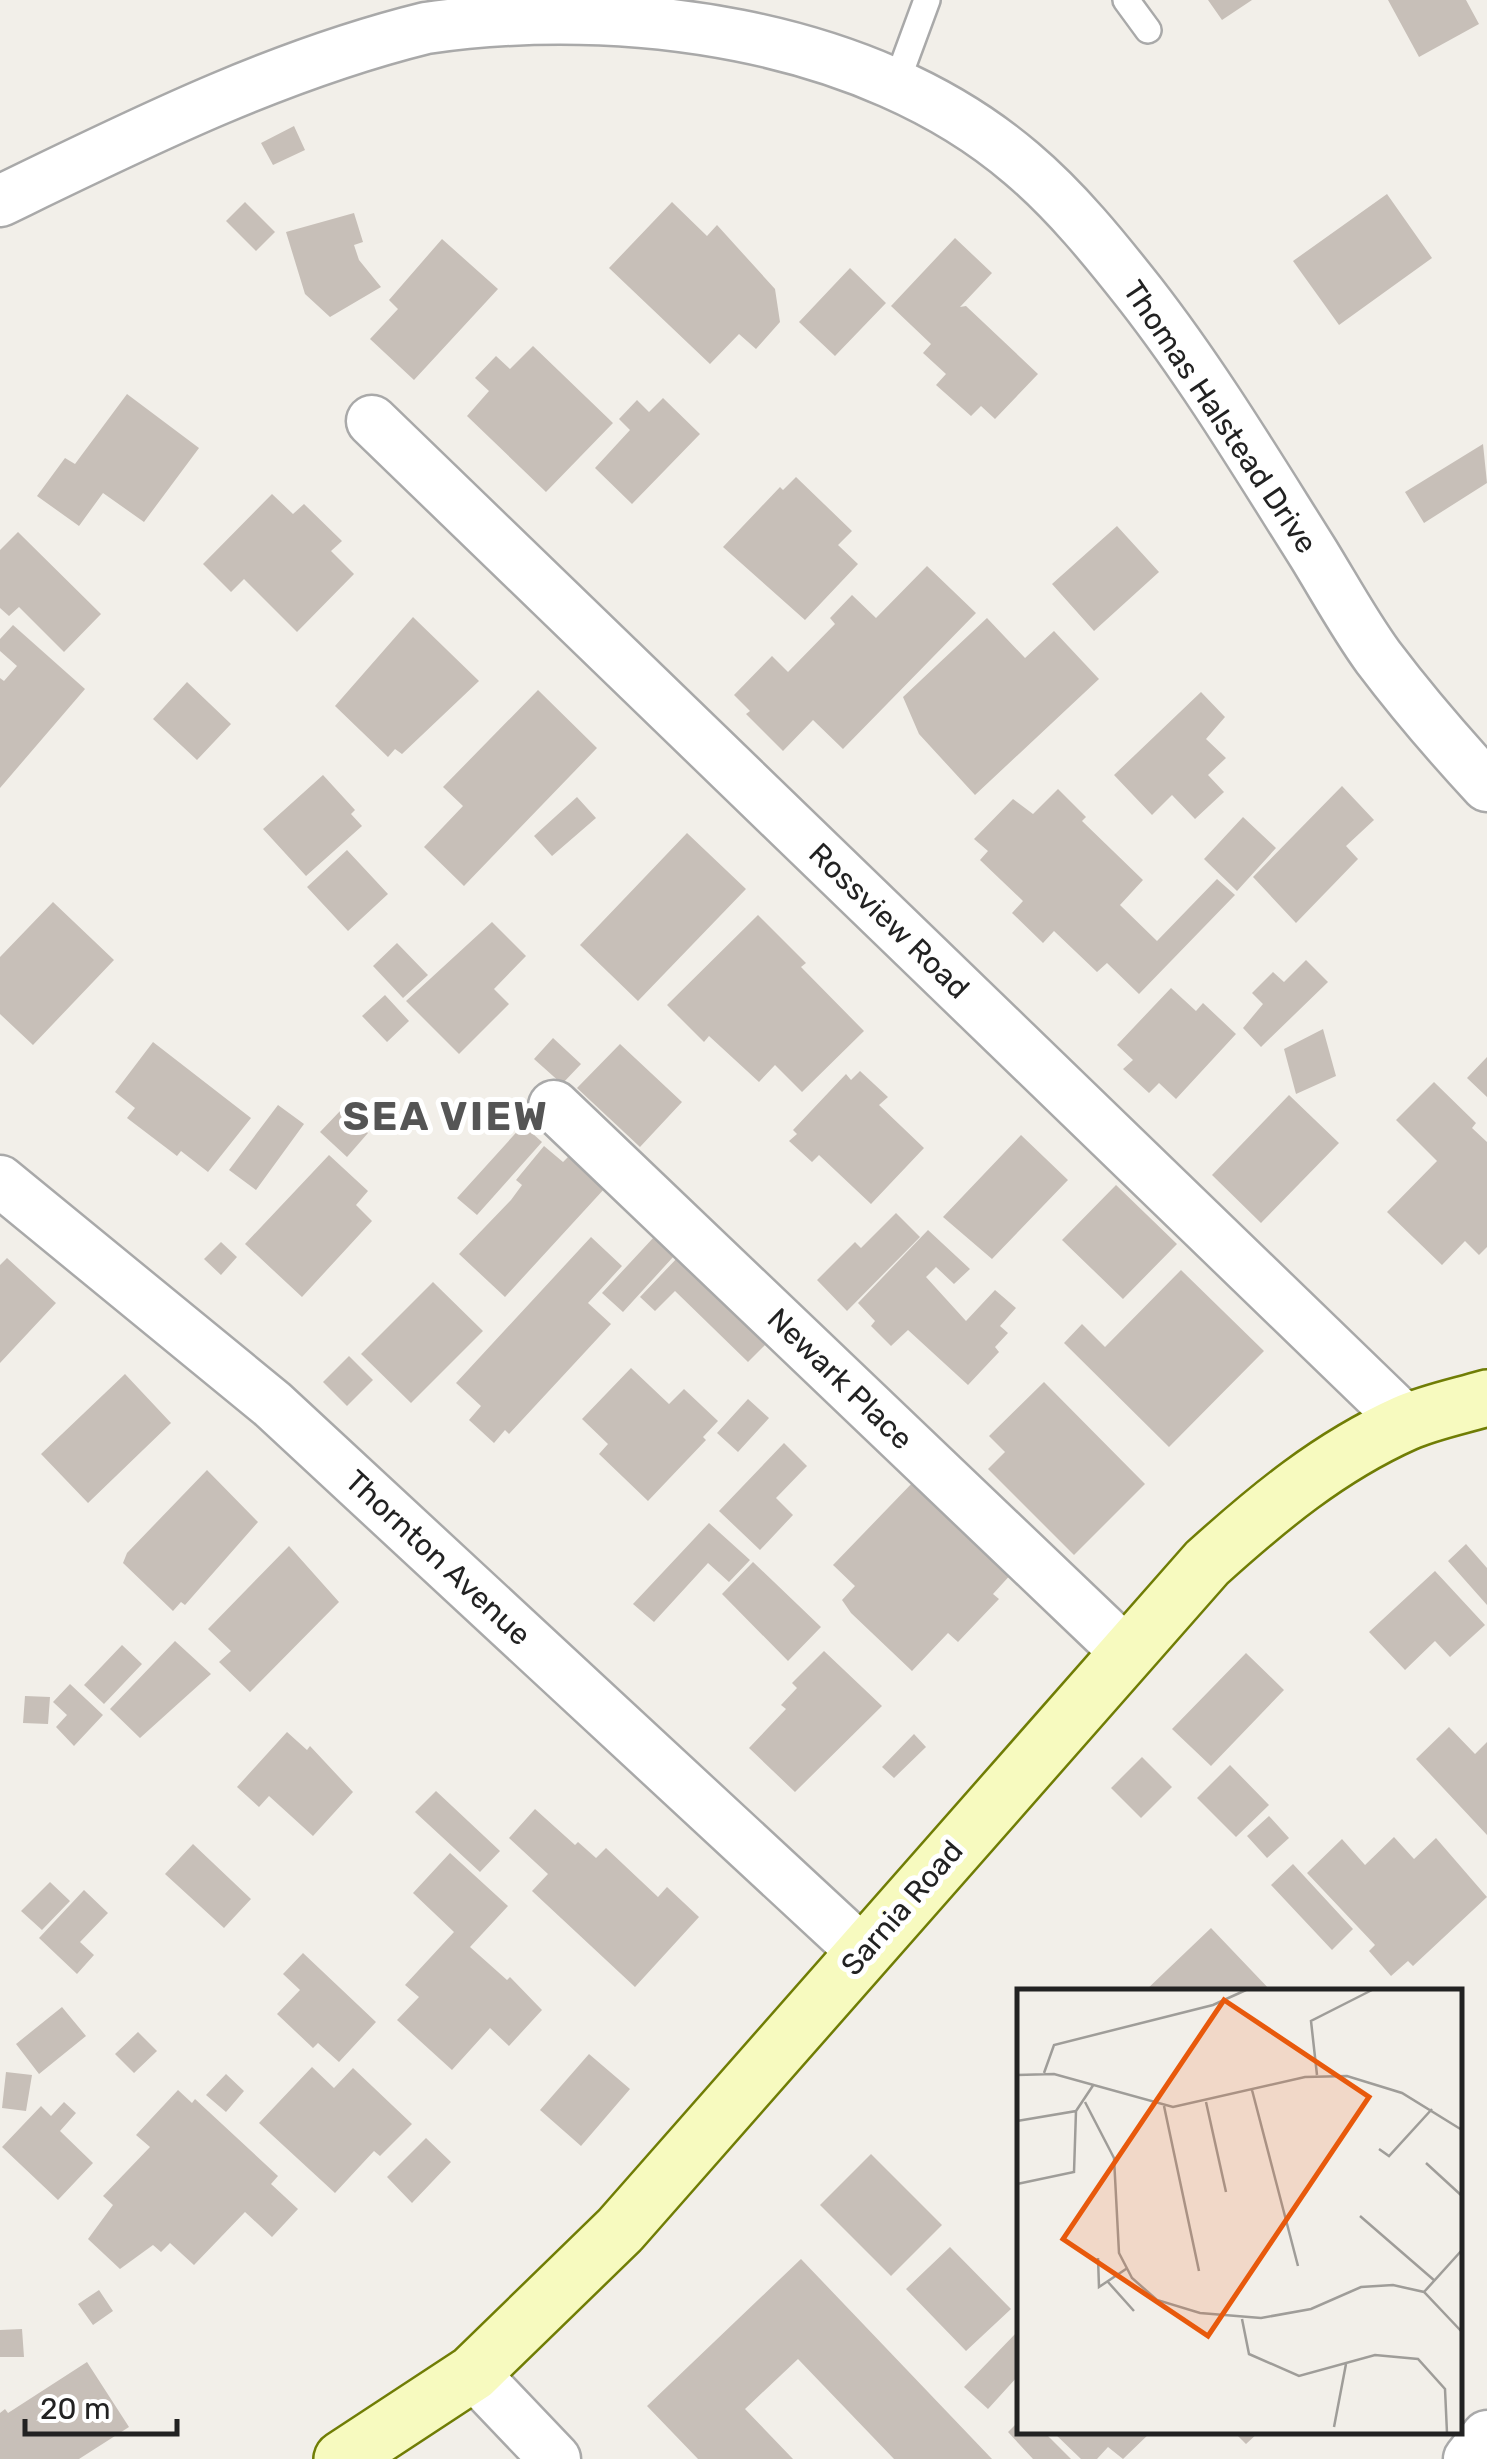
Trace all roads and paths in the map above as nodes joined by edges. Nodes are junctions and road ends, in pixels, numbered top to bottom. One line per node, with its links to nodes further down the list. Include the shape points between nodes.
1 (927, 0): 4 (lane)
2 (1126, 0): 3 (lane)
3 (1148, 30)
4 (896, 84): 5 (street, Thomas Halstead Drive, via 808,46 701,22 620,9 536,12 430,27 322,57 160,123); 7 (street, Thomas Halstead Drive, via 950,112 1020,162 1082,222 1219,404 1376,654)
5 (0, 202)
6 (372, 421): 11 (street, Rossview Road)
7 (1487, 786)
8 (554, 1106): 12 (street, Newark Place)
9 (0, 1181): 13 (street, Thornton Avenue, via 272,1404)
10 (1487, 1398): 11 (main road, Sarnia Road)
11 (1408, 1422): 12 (main road, Sarnia Road, via 1340,1456 1272,1504)
12 (1127, 1652): 13 (main road, Sarnia Road)
13 (863, 1952): 14 (main road, Sarnia Road, via 620,2230)
14 (474, 2373): 16 (main road, Sarnia Road); 17 (street)
15 (1487, 2436): 18 (street)
16 (342, 2459)
17 (555, 2459)
18 (1469, 2459)

